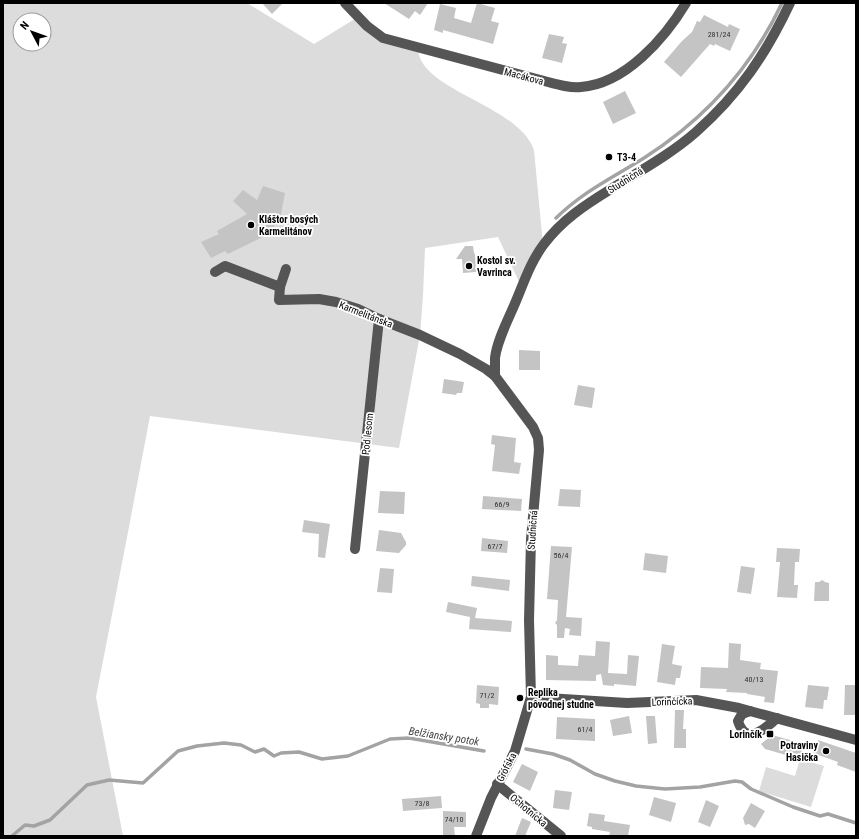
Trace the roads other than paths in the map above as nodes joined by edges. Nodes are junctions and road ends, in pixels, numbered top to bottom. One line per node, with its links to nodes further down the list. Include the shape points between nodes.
1 (345, 3): 2 (street, Macákova, via 366,26 383,38 548,82 582,87 612,78 640,58 670,27)
2 (686, 3)
3 (790, 3): 9 (street, Studničná, via 757,64 710,119 656,161 573,214 543,245 529,271 502,336 495,358)
4 (286, 268): 6 (street)
5 (215, 272): 6 (street, via 225,266)
6 (280, 287): 7 (street, Karmelitánska, via 279,300 319,299 336,302)
7 (379, 319): 8 (street, Karmelitánska); 10 (street, Pod lesom)
8 (460, 354): 9 (street, Studničná)
9 (495, 376): 11 (street, Studničná, via 529,421 538,438 531,539)
10 (355, 549)
11 (531, 697): 12 (street, Lorinčícka, via 627,703 696,700); 15 (street, Grófska, via 515,751)
12 (750, 711): 13 (street, Lorinčícka); 13 (street, via 742,714 738,721 741,728 749,734 761,732)
13 (777, 718): 14 (street, Lorinčícka)
14 (856, 740)
15 (497, 784): 16 (street, Grófska); 17 (street, Ochotnícka)
16 (476, 836)
17 (561, 836)

